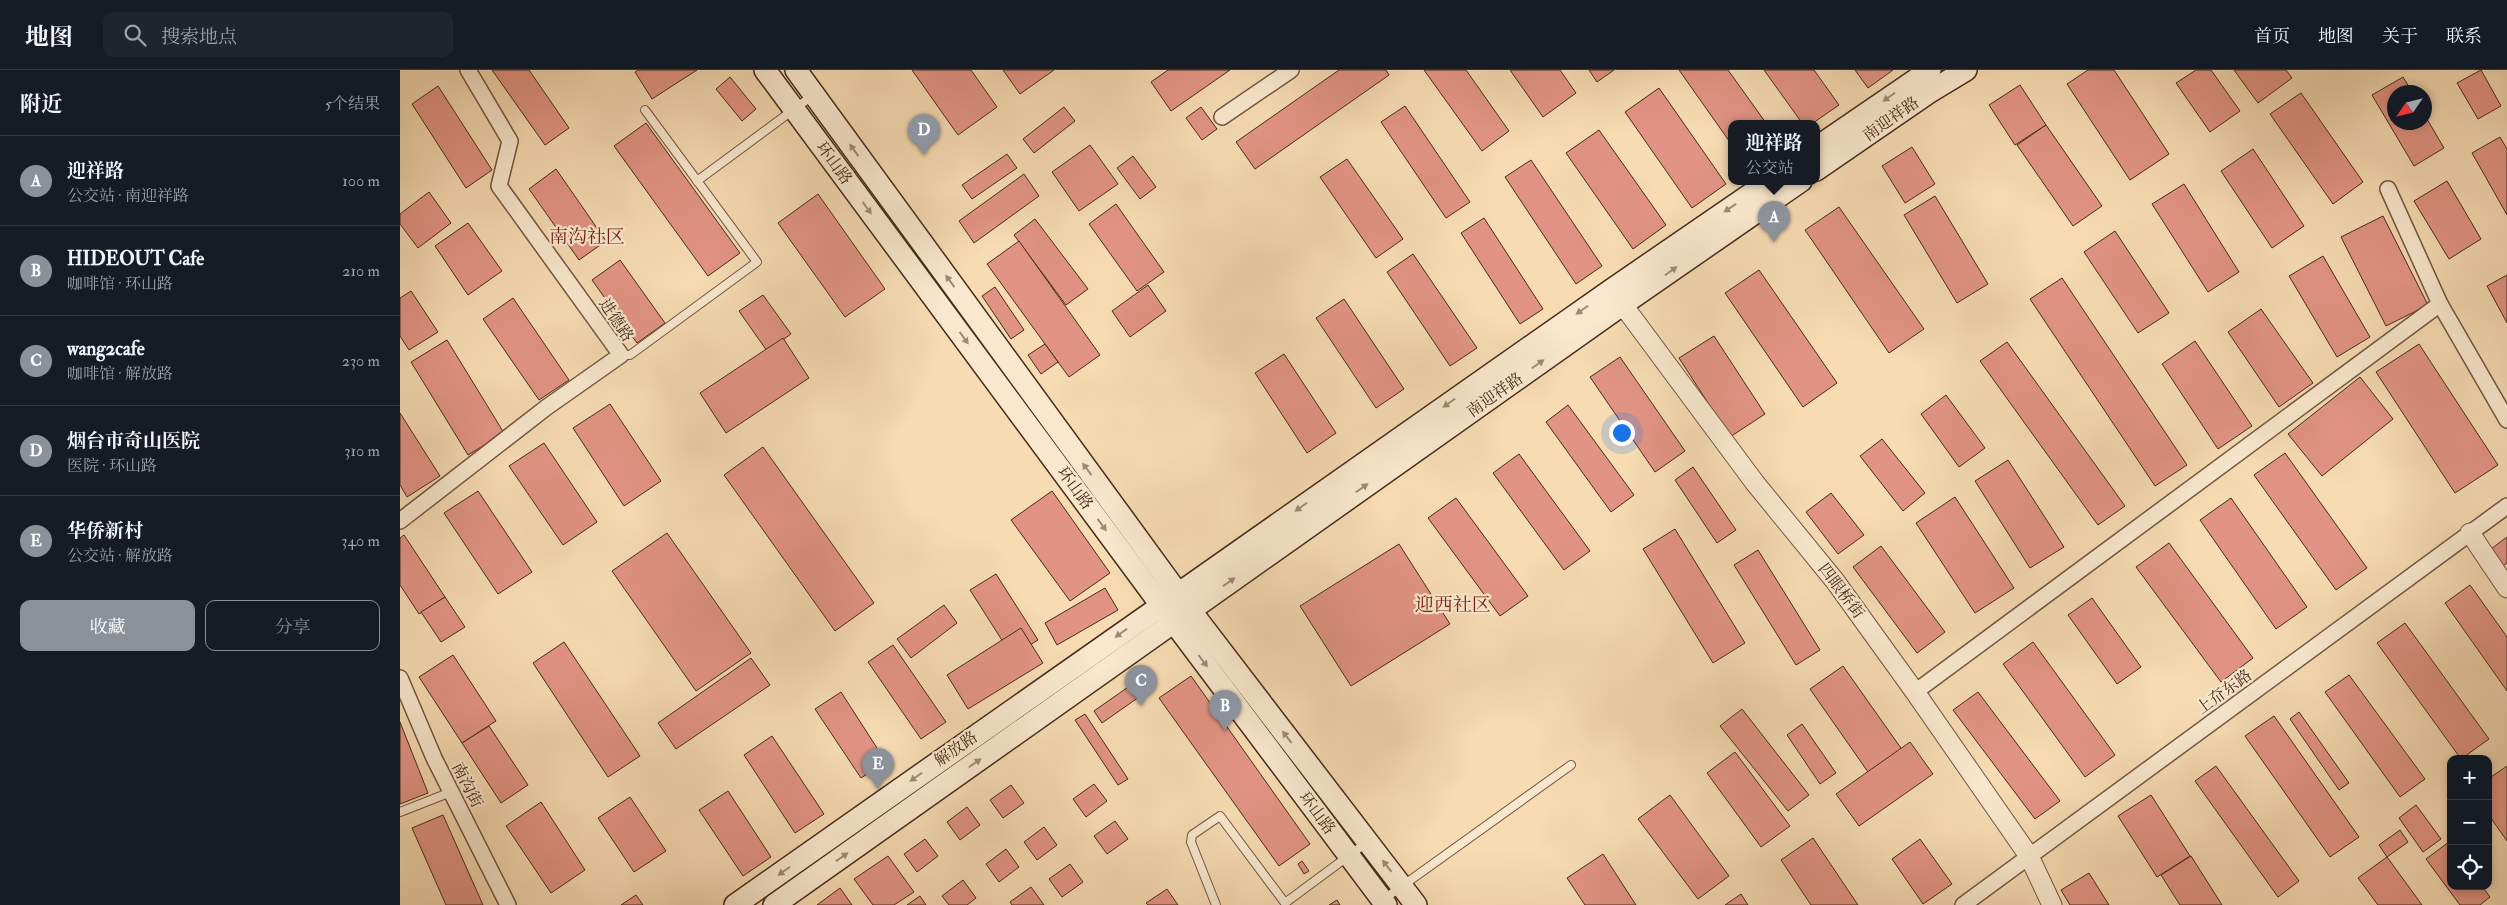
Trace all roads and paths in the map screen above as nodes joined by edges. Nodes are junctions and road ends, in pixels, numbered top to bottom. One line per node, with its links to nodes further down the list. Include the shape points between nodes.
1 (468, 70): 19 (street, 进德路, via 510,141 499,186)
2 (765, 70): 8 (main road, 环山路)
3 (796, 70): 7 (main road, 环山路)
4 (1291, 70): 10 (street)
5 (1930, 70): 11 (main road, 南迎祥路, one-way to 11)
6 (1966, 70): 12 (main road, 南迎祥路)
7 (814, 95): 8 (lane); 25 (main road, 环山路, one-way to 7)
8 (794, 109): 13 (lane); 25 (main road, 环山路, one-way to 25)
9 (644, 110): 13 (lane)
10 (1222, 117)
11 (1820, 145)
12 (1820, 167)
13 (697, 181): 19 (lane, via 756,262 630,355)
14 (1765, 185): 17 (main road, 南迎祥路, one-way to 17)
15 (1796, 185): 17 (main road, 南迎祥路, one-way to 15)
16 (2388, 189): 18 (street)
17 (1617, 297): 25 (main road, 南迎祥路); 27 (street, 四眼桥街)
18 (2440, 304): 20 (street); 27 (street)
19 (621, 355): 22 (street, 进德路, via 547,407)
20 (2507, 420)
21 (2507, 506): 23 (street, 上夼东路)
22 (400, 521)
23 (2470, 533): 24 (street); 33 (street, 上夼东路)
24 (2507, 588)
25 (1175, 608): 31 (main road, 环山路, one-way to 25); 32 (main road, 环山路, one-way to 32); 37 (main road, 解放路, one-way to 37); 38 (main road, 解放路, one-way to 25)
26 (400, 678): 29 (street, 南沟街)
27 (1916, 692): 33 (street, 四眼桥街)
28 (1571, 765): 34 (lane)
29 (451, 792): 30 (lane); 36 (street, 南沟街)
30 (400, 812)
31 (1368, 842): 32 (lane); 34 (main road, 环山路, one-way to 31)
32 (1349, 856): 35 (main road, 环山路); 39 (lane, via 1285,903 1220,816 1192,835 1191,842)
33 (2029, 856): 41 (street, 上夼东路); 42 (street, 四眼桥街)
34 (1402, 886): 35 (lane); 40 (main road, 环山路)
35 (1385, 903)
36 (508, 905)
37 (735, 905)
38 (774, 905)
39 (1216, 905)
40 (1416, 905)
41 (1963, 905)
42 (2052, 905)

